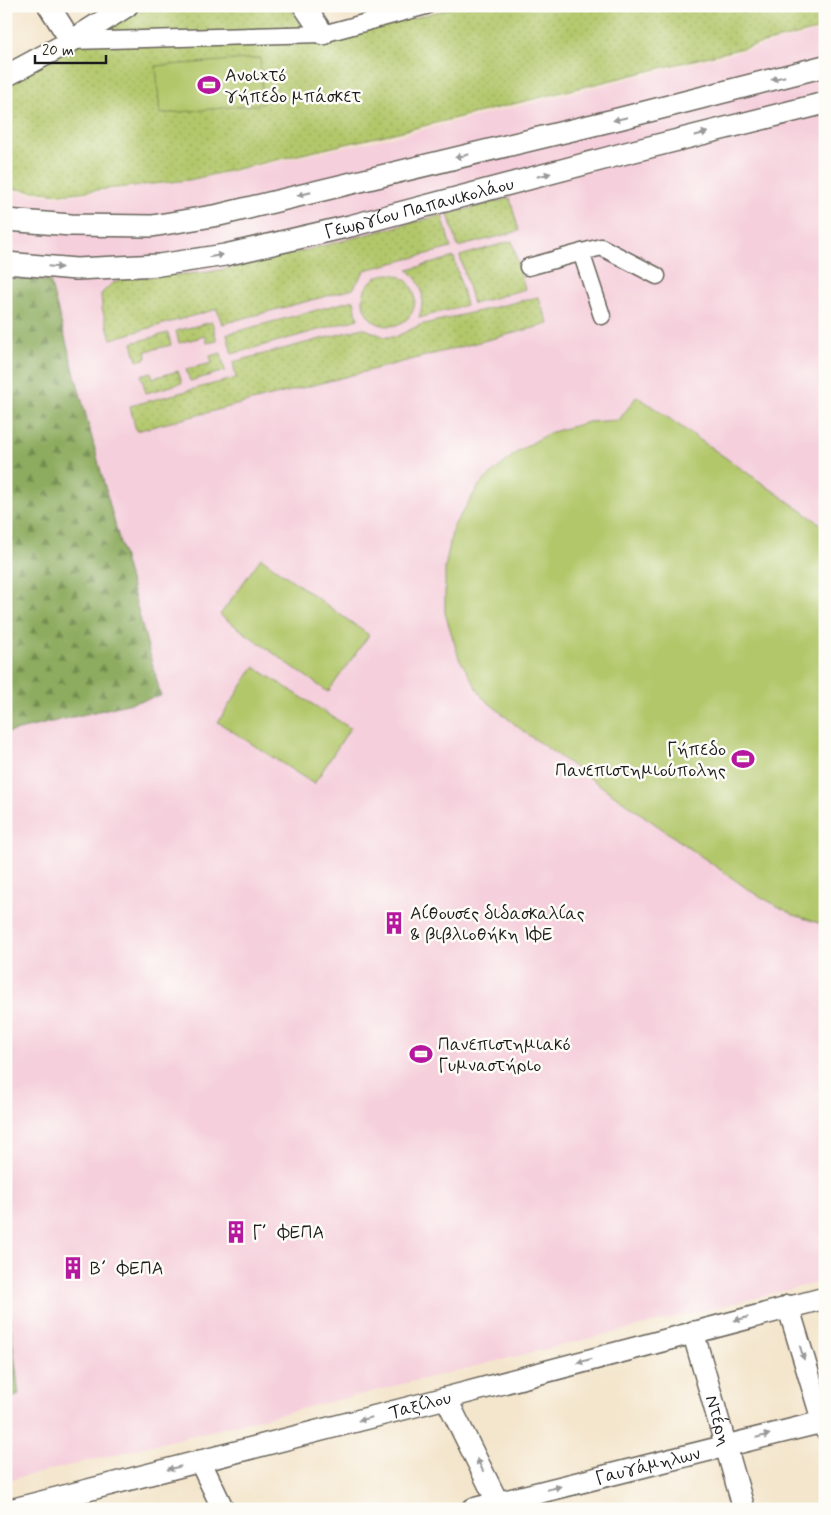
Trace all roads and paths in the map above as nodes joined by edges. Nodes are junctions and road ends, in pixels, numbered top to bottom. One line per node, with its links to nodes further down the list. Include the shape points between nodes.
1 (49, 6): 6 (street)
2 (127, 6): 6 (street)
3 (304, 6): 5 (street)
4 (426, 6): 5 (street)
5 (323, 34): 6 (street)
6 (72, 41): 8 (street)
7 (825, 66): 10 (street, Γεωργίου Παπανικολάου, one-way to 10, via 618,120 219,215 152,226)
8 (6, 76)
9 (825, 103): 12 (street, Γεωργίου Παπανικολάου, one-way to 9, via 76,269 159,265 225,255 368,222)
10 (6, 220)
11 (587, 246): 13 (street); 14 (street, via 601,247); 15 (street)
12 (6, 263)
13 (528, 267)
14 (657, 276)
15 (602, 316)
16 (825, 1298): 17 (street, Ταξίλου)
17 (788, 1306): 18 (street, Ταξίλου, one-way to 18); 20 (street, one-way to 20)
18 (693, 1332): 19 (street, Ταξίλου, one-way to 19); 21 (street, Ντέρη)
19 (446, 1398): 22 (street, Ταξίλου, one-way to 22); 23 (street, one-way to 19)
20 (824, 1425): 21 (street, Γαυγάμηλων, one-way to 20)
21 (727, 1446): 23 (street, Γαυγάμηλων, one-way to 21); 27 (street, Ντέρη)
22 (200, 1461): 24 (street, Ταξίλου, one-way to 24); 25 (street)
23 (500, 1506): 26 (street, Γαυγάμηλων)
24 (14, 1509)
25 (223, 1509)
26 (473, 1509)
27 (744, 1509)

